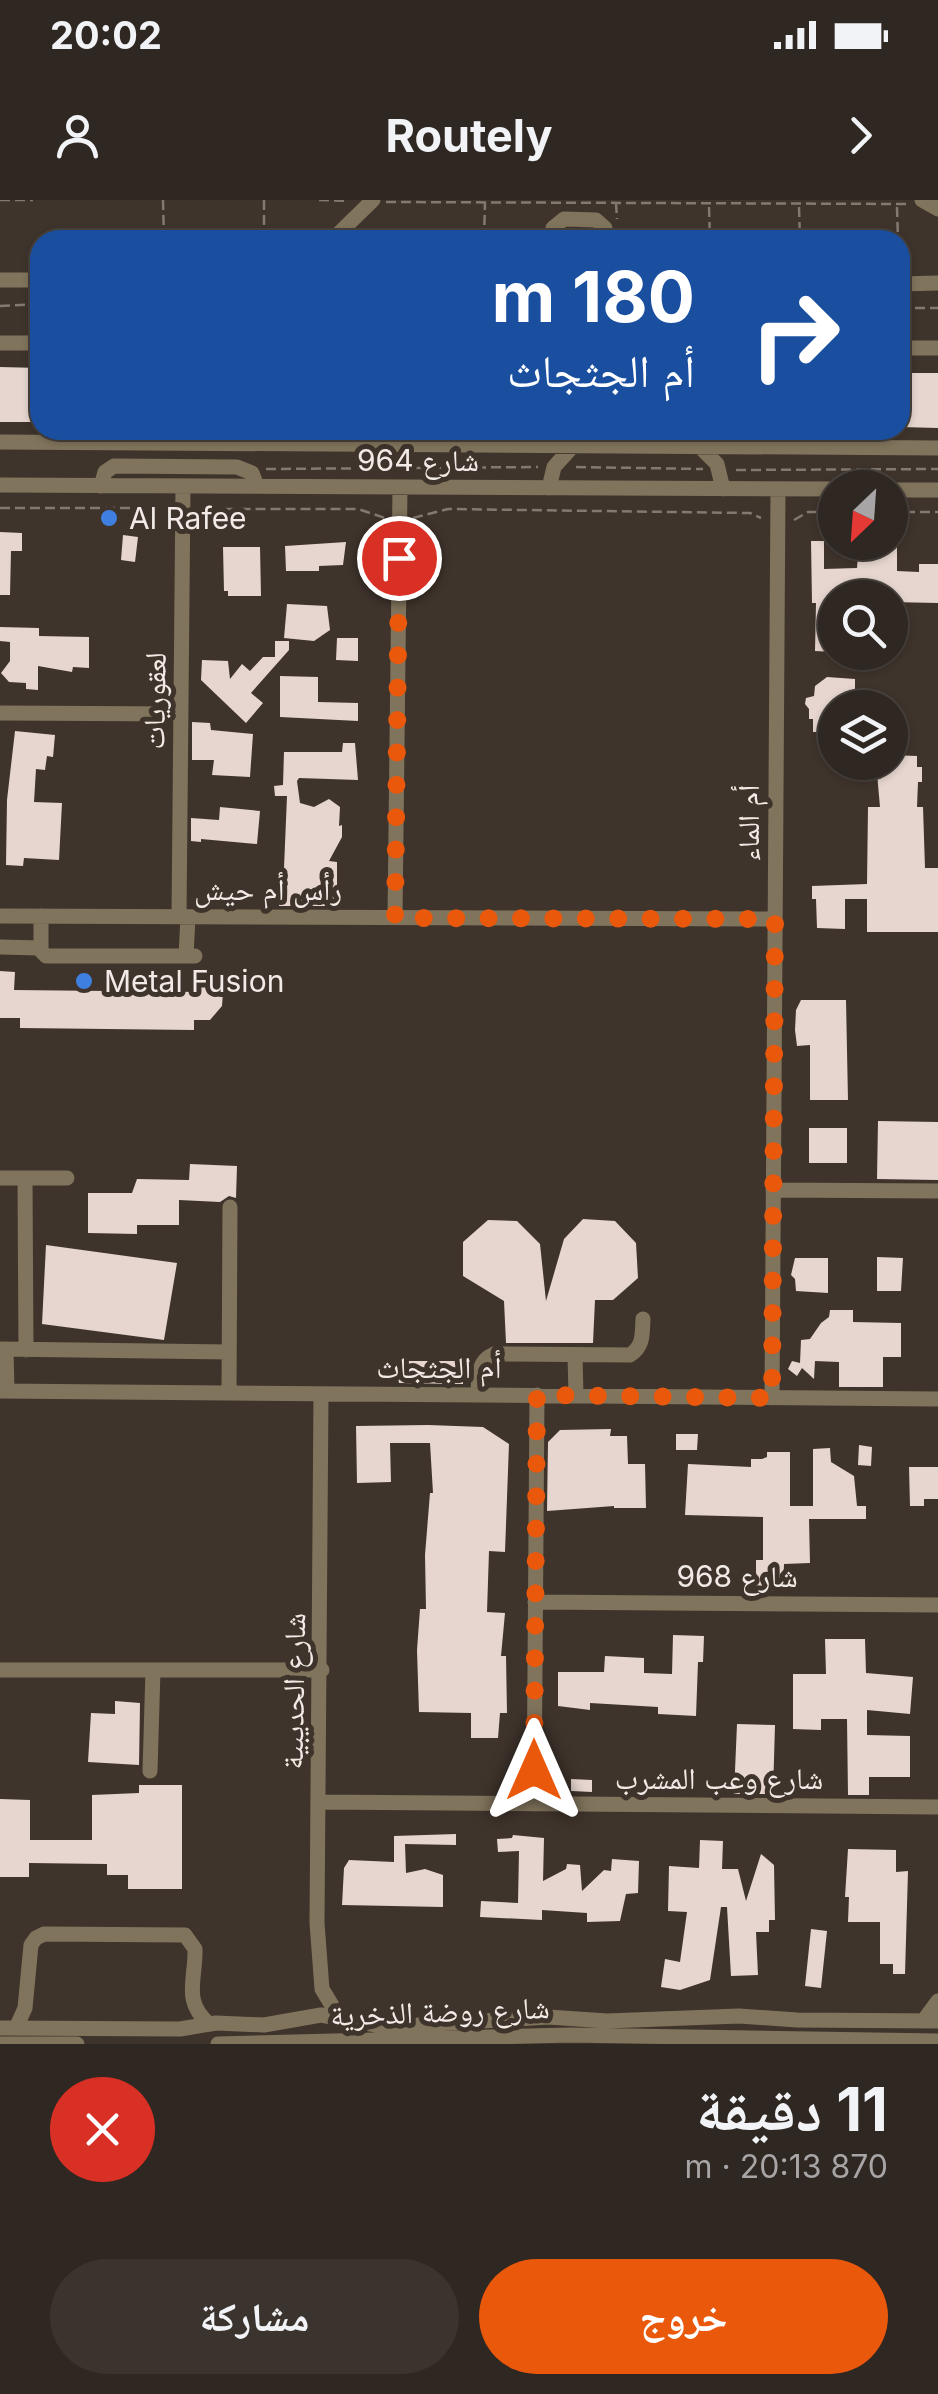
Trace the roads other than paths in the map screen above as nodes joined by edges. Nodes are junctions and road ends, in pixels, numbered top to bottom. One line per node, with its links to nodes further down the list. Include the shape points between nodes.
1 (371, 201): 2 (street)
2 (342, 230)
3 (553, 230): 4 (street, via 564,219 596,220)
4 (605, 230)
5 (30, 280): 6 (street)
6 (5, 281)
7 (910, 284): 8 (street)
8 (938, 284)
9 (0, 343): 10 (street)
10 (30, 343)
11 (938, 348): 12 (street)
12 (910, 349)
13 (608, 440): 17 (street)
14 (638, 440): 18 (street)
15 (887, 440): 19 (street)
16 (0, 442): 17 (street)
17 (573, 446): 26 (street, via 554,466)
18 (700, 447): 19 (street); 27 (street, via 720,470)
19 (887, 448): 20 (street)
20 (938, 448)
21 (0, 485): 22 (street, شارع 964)
22 (102, 486): 23 (street, شارع 964); 24 (street, via 114,466 248,470)
23 (183, 486): 24 (street, شارع 964); 33 (street, لعقوريات)
24 (257, 486): 25 (street, شارع 964)
25 (400, 487): 26 (street, شارع 964); 37 (street)
26 (549, 488): 27 (street, شارع 964)
27 (722, 488): 28 (street, شارع 964)
28 (778, 489): 29 (street, شارع 964); 38 (street, أم الماء)
29 (818, 489)
30 (908, 490): 31 (street)
31 (938, 490)
32 (0, 713): 33 (street)
33 (181, 714): 36 (street, لعقوريات)
34 (0, 916): 35 (street, رأس أم حيش)
35 (40, 916): 36 (street, رأس أم حيش); 40 (street)
36 (184, 917): 37 (street, رأس أم حيش); 40 (street, لعقوريات, via 191,956 49,956)
37 (395, 918): 38 (street, رأس أم حيش)
38 (775, 919): 44 (street, أم الماء)
39 (0, 947): 40 (street)
40 (40, 948)
41 (0, 1178): 42 (street)
42 (25, 1178): 43 (street); 49 (street)
43 (68, 1178)
44 (774, 1190): 45 (street); 58 (street, أم الماء)
45 (938, 1191)
46 (230, 1208): 50 (street)
47 (644, 1319): 51 (street, via 642,1341 630,1355)
48 (3, 1350): 49 (street); 52 (street)
49 (26, 1350): 50 (street)
50 (229, 1352): 53 (street)
51 (575, 1354): 55 (street, via 494,1354 480,1365); 57 (street)
52 (4, 1391): 53 (street, أم الجثجاث)
53 (229, 1393): 54 (street, أم الجثجاث)
54 (322, 1394): 55 (street, أم الجثجاث); 64 (street, شارع الحديبية)
55 (478, 1395): 56 (street, أم الجثجاث)
56 (537, 1395): 57 (street, أم الجثجاث); 60 (street)
57 (576, 1396): 58 (street, أم الجثجاث)
58 (772, 1398): 59 (street, أم الجثجاث)
59 (938, 1399)
60 (536, 1602): 61 (street, شارع 968); 67 (street)
61 (938, 1606)
62 (0, 1670): 63 (street)
63 (153, 1670): 64 (street); 65 (street)
64 (322, 1670): 66 (street, شارع الحديبية)
65 (150, 1771)
66 (319, 1802): 67 (street, شارع وعب المشرب); 69 (street, شارع الحديبية)
67 (534, 1804): 68 (street, شارع وعب المشرب)
68 (938, 1807)
69 (322, 1988): 71 (street); 72 (street, شارع الحديبية)
70 (938, 2001): 74 (street)
71 (303, 2016): 72 (street); 76 (street)
72 (339, 2017): 73 (street, via 387,2027)
73 (516, 2019): 74 (street); 78 (street)
74 (931, 2021)
75 (208, 2024): 76 (street); 77 (street); 77 (street, via 190,1996 195,1949 184,1935 44,1934 31,1945 25,2008)
76 (239, 2025): 85 (street)
77 (8, 2028)
78 (540, 2036): 80 (street, شارع روضة الذخرية); 85 (street, شارع روضة الذخرية)
79 (681, 2036): 80 (street, شارع روضة الذخرية); 82 (street, شارع روضة الذخرية); 86 (street)
80 (663, 2040)
81 (938, 2040): 82 (street, شارع روضة الذخرية)
82 (905, 2042)
83 (0, 2044): 84 (street)
84 (76, 2044)
85 (215, 2044)
86 (702, 2044)

